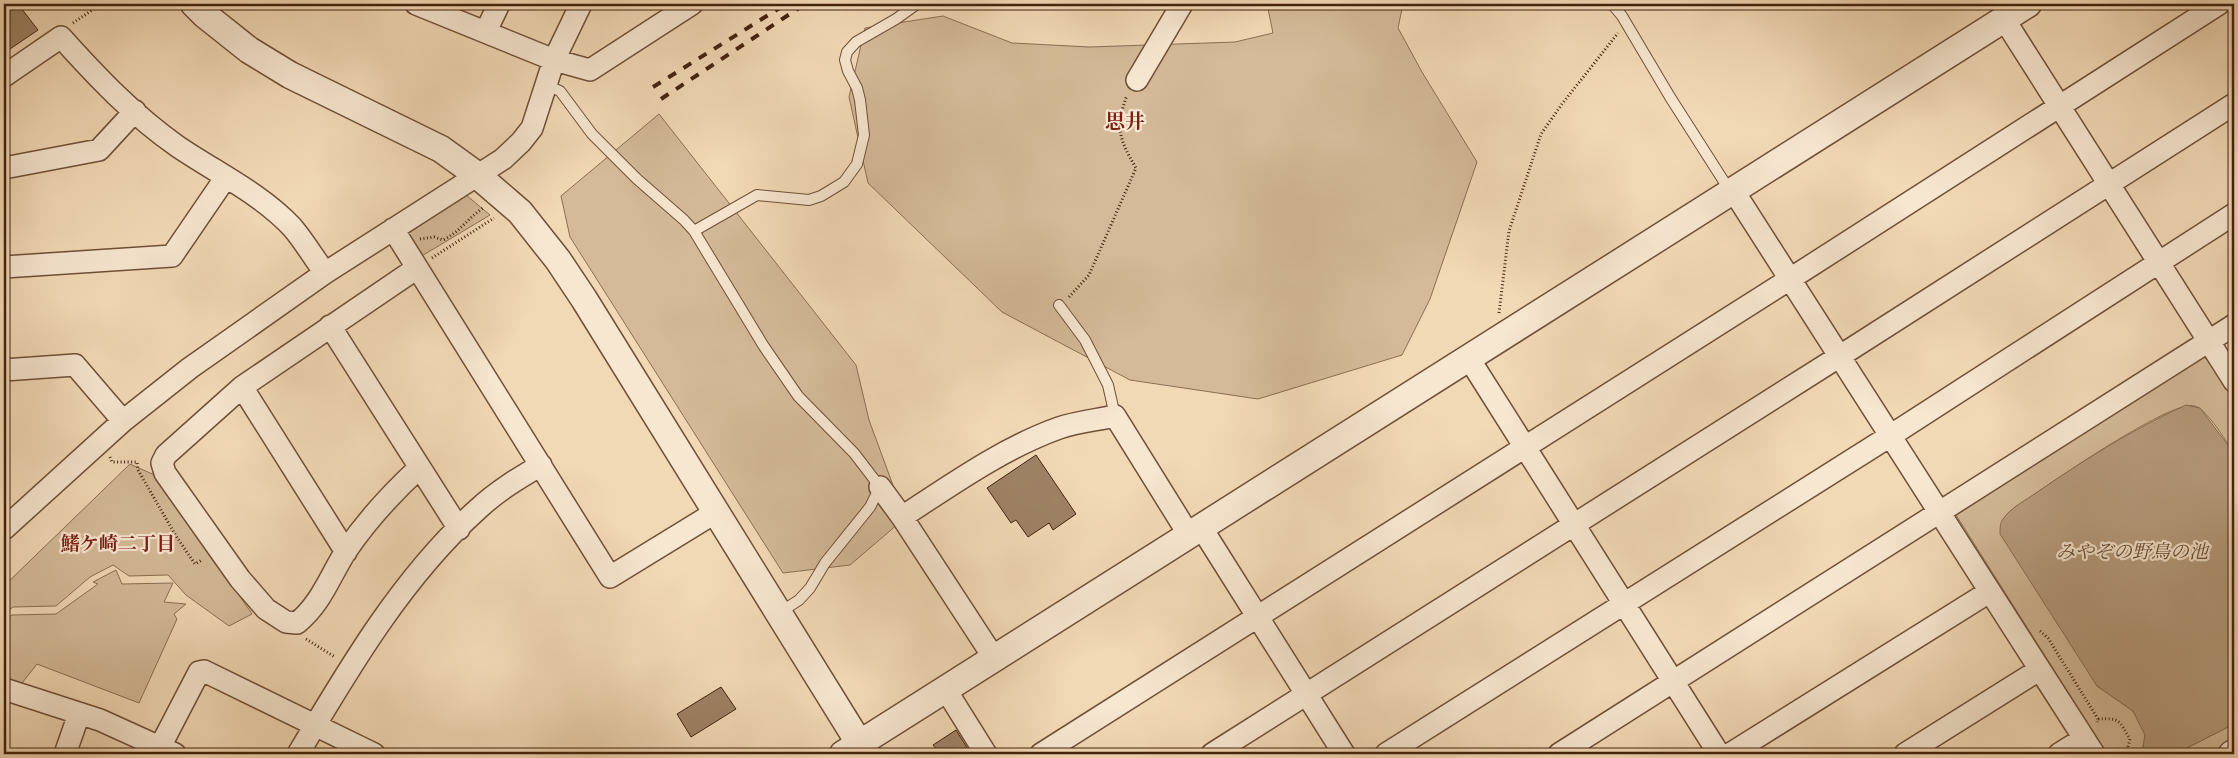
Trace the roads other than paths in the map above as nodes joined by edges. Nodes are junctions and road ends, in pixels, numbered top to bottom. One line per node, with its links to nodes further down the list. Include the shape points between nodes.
1 (194, 4): 21 (street, via 249,50 290,75 433,145)
2 (416, 4): 12 (street)
3 (499, 4): 12 (street)
4 (581, 4): 13 (street)
5 (692, 4): 13 (street, via 590,70)
6 (917, 4): 26 (lane, via 856,42 847,52 845,60 857,88 864,135 857,164 844,182 809,200 757,195)
7 (1182, 4): 15 (street)
8 (1612, 4): 24 (lane)
9 (2028, 4): 11 (street)
10 (2219, 4): 18 (street)
11 (2004, 19): 18 (street); 24 (street)
12 (486, 31): 13 (street)
13 (554, 60): 16 (street)
14 (4, 76): 19 (street, via 61,37 103,84)
15 (1137, 80)
16 (546, 85): 21 (street, via 532,128 504,159); 26 (lane, via 560,91 592,134)
17 (2234, 104): 23 (street)
18 (2059, 105): 23 (street); 32 (street)
19 (135, 111): 20 (street, via 99,150); 22 (street, via 178,146)
20 (4, 168)
21 (477, 176): 27 (street); 49 (street, via 520,212 558,260)
22 (226, 177): 29 (street, via 172,256); 31 (street, via 252,193 291,227)
23 (2108, 184): 28 (street); 37 (street)
24 (1732, 191): 32 (street); 38 (street)
25 (2234, 214): 28 (street)
26 (694, 231): 48 (lane, via 762,346 798,396 854,452)
27 (398, 238): 30 (street); 31 (street)
28 (2157, 263): 36 (street); 44 (street)
29 (4, 266)
30 (417, 268): 35 (street); 46 (street)
31 (325, 274): 43 (street, via 190,368)
32 (1790, 279): 37 (street); 45 (street)
33 (1059, 305): 42 (lane, via 1085,340 1108,385)
34 (2234, 324): 36 (street)
35 (330, 326): 41 (street); 47 (street)
36 (2208, 341): 40 (street); 50 (street)
37 (1840, 356): 44 (street); 52 (street)
38 (1468, 357): 45 (street); 55 (street)
39 (4, 370): 43 (street, via 75,365)
40 (2234, 381)
41 (242, 387): 56 (street); 56 (street, via 166,455 162,463 166,473 240,579 266,609 286,622 297,623 313,608)
42 (1115, 416): 51 (street, via 1060,428 1034,439 968,474); 55 (street)
43 (123, 421): 54 (street)
44 (1890, 436): 50 (street); 58 (street)
45 (1524, 446): 52 (street); 60 (street)
46 (541, 465): 49 (street, via 610,577); 53 (street, via 505,487)
47 (419, 468): 53 (street); 56 (street, via 395,490)
48 (880, 488): 51 (street); 59 (lane, via 870,507 825,563 810,588 799,600)
49 (716, 512): 59 (street)
50 (1940, 513): 57 (street); 63 (street)
51 (902, 517): 61 (street)
52 (1574, 524): 58 (street); 66 (street)
53 (459, 529): 68 (street, via 428,560 351,668)
54 (4, 530)
55 (1195, 531): 60 (street); 61 (street)
56 (346, 552)
57 (1989, 592): 62 (street); 82 (street)
58 (1624, 602): 63 (street); 79 (street)
59 (778, 613): 71 (street)
60 (1257, 617): 66 (street); 76 (street)
61 (994, 658): 65 (street)
62 (2039, 670): 69 (street); 83 (street)
63 (1674, 681): 80 (street); 81 (street)
64 (4, 689): 67 (street)
65 (946, 690): 71 (street); 75 (street)
66 (1308, 693): 77 (street); 78 (street)
67 (79, 714): 70 (street); 72 (street)
68 (315, 726): 70 (street, via 204,671 199,672); 73 (street); 74 (street)
69 (2088, 747): 84 (street)
70 (167, 750)
71 (856, 751)
72 (65, 754)
73 (298, 754)
74 (374, 754)
75 (986, 754)
76 (1040, 754)
77 (1212, 754)
78 (1344, 754)
79 (1386, 754)
80 (1558, 754)
81 (1719, 754)
82 (1730, 754)
83 (1905, 754)
84 (2060, 754)

